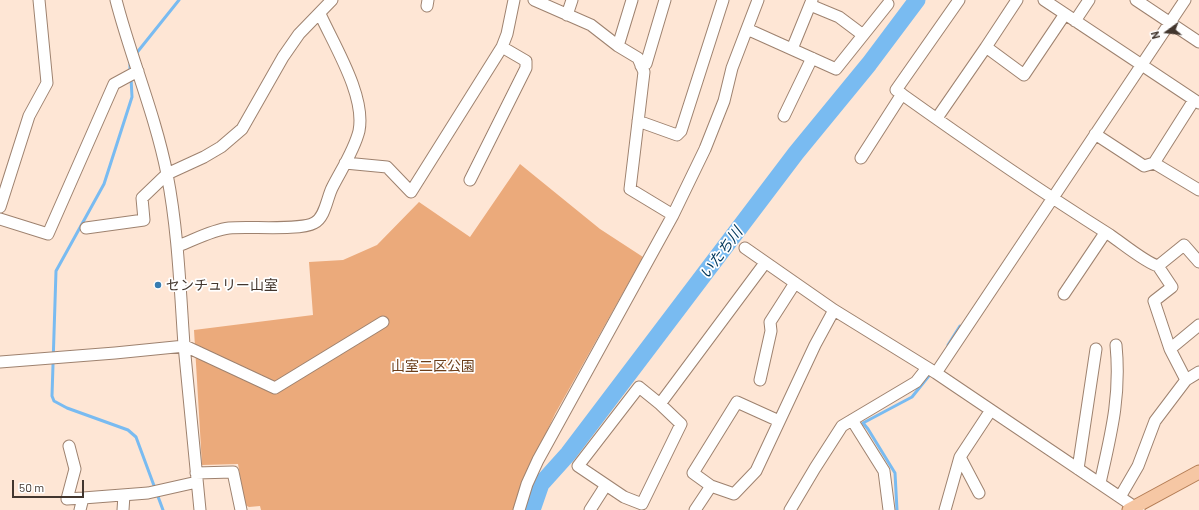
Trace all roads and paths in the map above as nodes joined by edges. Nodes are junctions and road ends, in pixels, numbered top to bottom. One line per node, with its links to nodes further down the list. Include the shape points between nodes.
1 (40, 0): 48 (street, via 47,83 29,116)
2 (116, 0): 34 (street)
3 (332, 0): 19 (street)
4 (514, 0): 28 (street)
5 (534, 0): 21 (street)
6 (572, 0): 21 (street)
7 (632, 0): 27 (street)
8 (665, 0): 33 (street, via 646,64)
9 (723, 0): 39 (street, via 681,131 677,135)
10 (758, 0): 24 (street)
11 (959, 0): 35 (street, via 896,90)
12 (1018, 0): 29 (street)
13 (1044, 0): 20 (street)
14 (1089, 0): 22 (street)
15 (1136, 0): 23 (street)
16 (1185, 0): 23 (street)
17 (811, 3): 25 (street, via 838,17); 30 (street)
18 (888, 4): 25 (street)
19 (320, 14): 42 (street, via 355,89 360,111 355,144); 44 (street, via 299,34 283,57 242,129 221,147)
20 (1065, 14): 22 (street); 29 (street, via 1024,75)
21 (567, 15): 27 (street, via 591,25)
22 (1075, 21): 32 (street)
23 (1169, 23): 26 (street); 32 (street)
24 (747, 29): 30 (street); 49 (street, via 732,68 724,101 705,149)
25 (863, 36): 31 (street, via 836,69)
26 (1199, 42)
27 (618, 46): 33 (street, via 638,58)
28 (502, 47): 42 (street, via 411,192 387,167); 45 (street, via 526,61 526,68)
29 (986, 47): 38 (street)
30 (792, 49): 31 (street)
31 (812, 58): 37 (street)
32 (1141, 65): 36 (street); 40 (street)
33 (641, 66): 39 (street, via 644,72)
34 (138, 71): 44 (street); 50 (street, via 114,84 48,234)
35 (902, 94): 38 (street); 41 (street)
36 (1197, 102): 43 (street)
37 (784, 116)
38 (937, 118): 47 (street)
39 (638, 121): 49 (street, via 630,189)
40 (1095, 134): 43 (street, via 1144,166); 47 (street)
41 (861, 158)
42 (345, 162): 53 (street, via 321,216 315,223 295,227 227,228)
43 (1154, 164): 46 (street)
44 (167, 174): 51 (street, via 142,198 144,220); 53 (street)
45 (470, 180)
46 (1199, 190)
47 (1052, 199): 52 (street); 68 (street)
48 (0, 207)
49 (673, 215): 93 (street, via 560,416 527,484)
50 (0, 219)
51 (86, 228)
52 (1105, 233): 57 (street); 59 (street)
53 (178, 246): 64 (street)
54 (745, 248): 56 (street)
55 (1199, 262): 57 (street, via 1184,245)
56 (765, 263): 58 (street); 72 (street)
57 (1158, 266): 66 (street, via 1172,287 1154,301)
58 (794, 283): 60 (street); 70 (street, via 770,322 771,331)
59 (1064, 294)
60 (834, 310): 68 (street); 75 (street)
61 (382, 322): 64 (street, via 275,388)
62 (1199, 324): 66 (street)
63 (1116, 344): 81 (street, via 1118,374 1114,422)
64 (184, 346): 67 (street); 80 (street)
65 (1096, 349): 78 (street)
66 (1170, 349): 71 (street)
67 (0, 362)
68 (931, 370): 73 (street); 74 (street, via 916,382)
69 (1199, 372): 71 (street)
70 (760, 380)
71 (1186, 380): 86 (street, via 1155,421 1138,466)
72 (660, 404): 82 (street, via 681,424 642,504 624,497); 82 (street, via 639,387 578,466)
73 (991, 410): 77 (street); 78 (street)
74 (852, 420): 96 (street, via 842,426); 97 (street, via 884,471)
75 (780, 421): 83 (street, via 756,471 734,494); 83 (street, via 737,402 693,473)
76 (69, 446): 87 (street, via 75,469 67,498)
77 (960, 457): 84 (street); 98 (street)
78 (1078, 469): 81 (street)
79 (1199, 472): 88 (main road)
80 (197, 477): 85 (street, via 148,493); 91 (street); 92 (street, via 233,472)
81 (1100, 483): 86 (street)
82 (606, 485): 94 (street)
83 (711, 486): 95 (street)
84 (979, 493)
85 (124, 495): 87 (street); 90 (street)
86 (1120, 497): 88 (street)
87 (83, 498): 89 (street)
88 (1135, 509)
89 (80, 510)
90 (123, 510)
91 (200, 510)
92 (241, 510)
93 (519, 510)
94 (590, 510)
95 (695, 510)
96 (790, 510)
97 (889, 510)
98 (945, 510)

